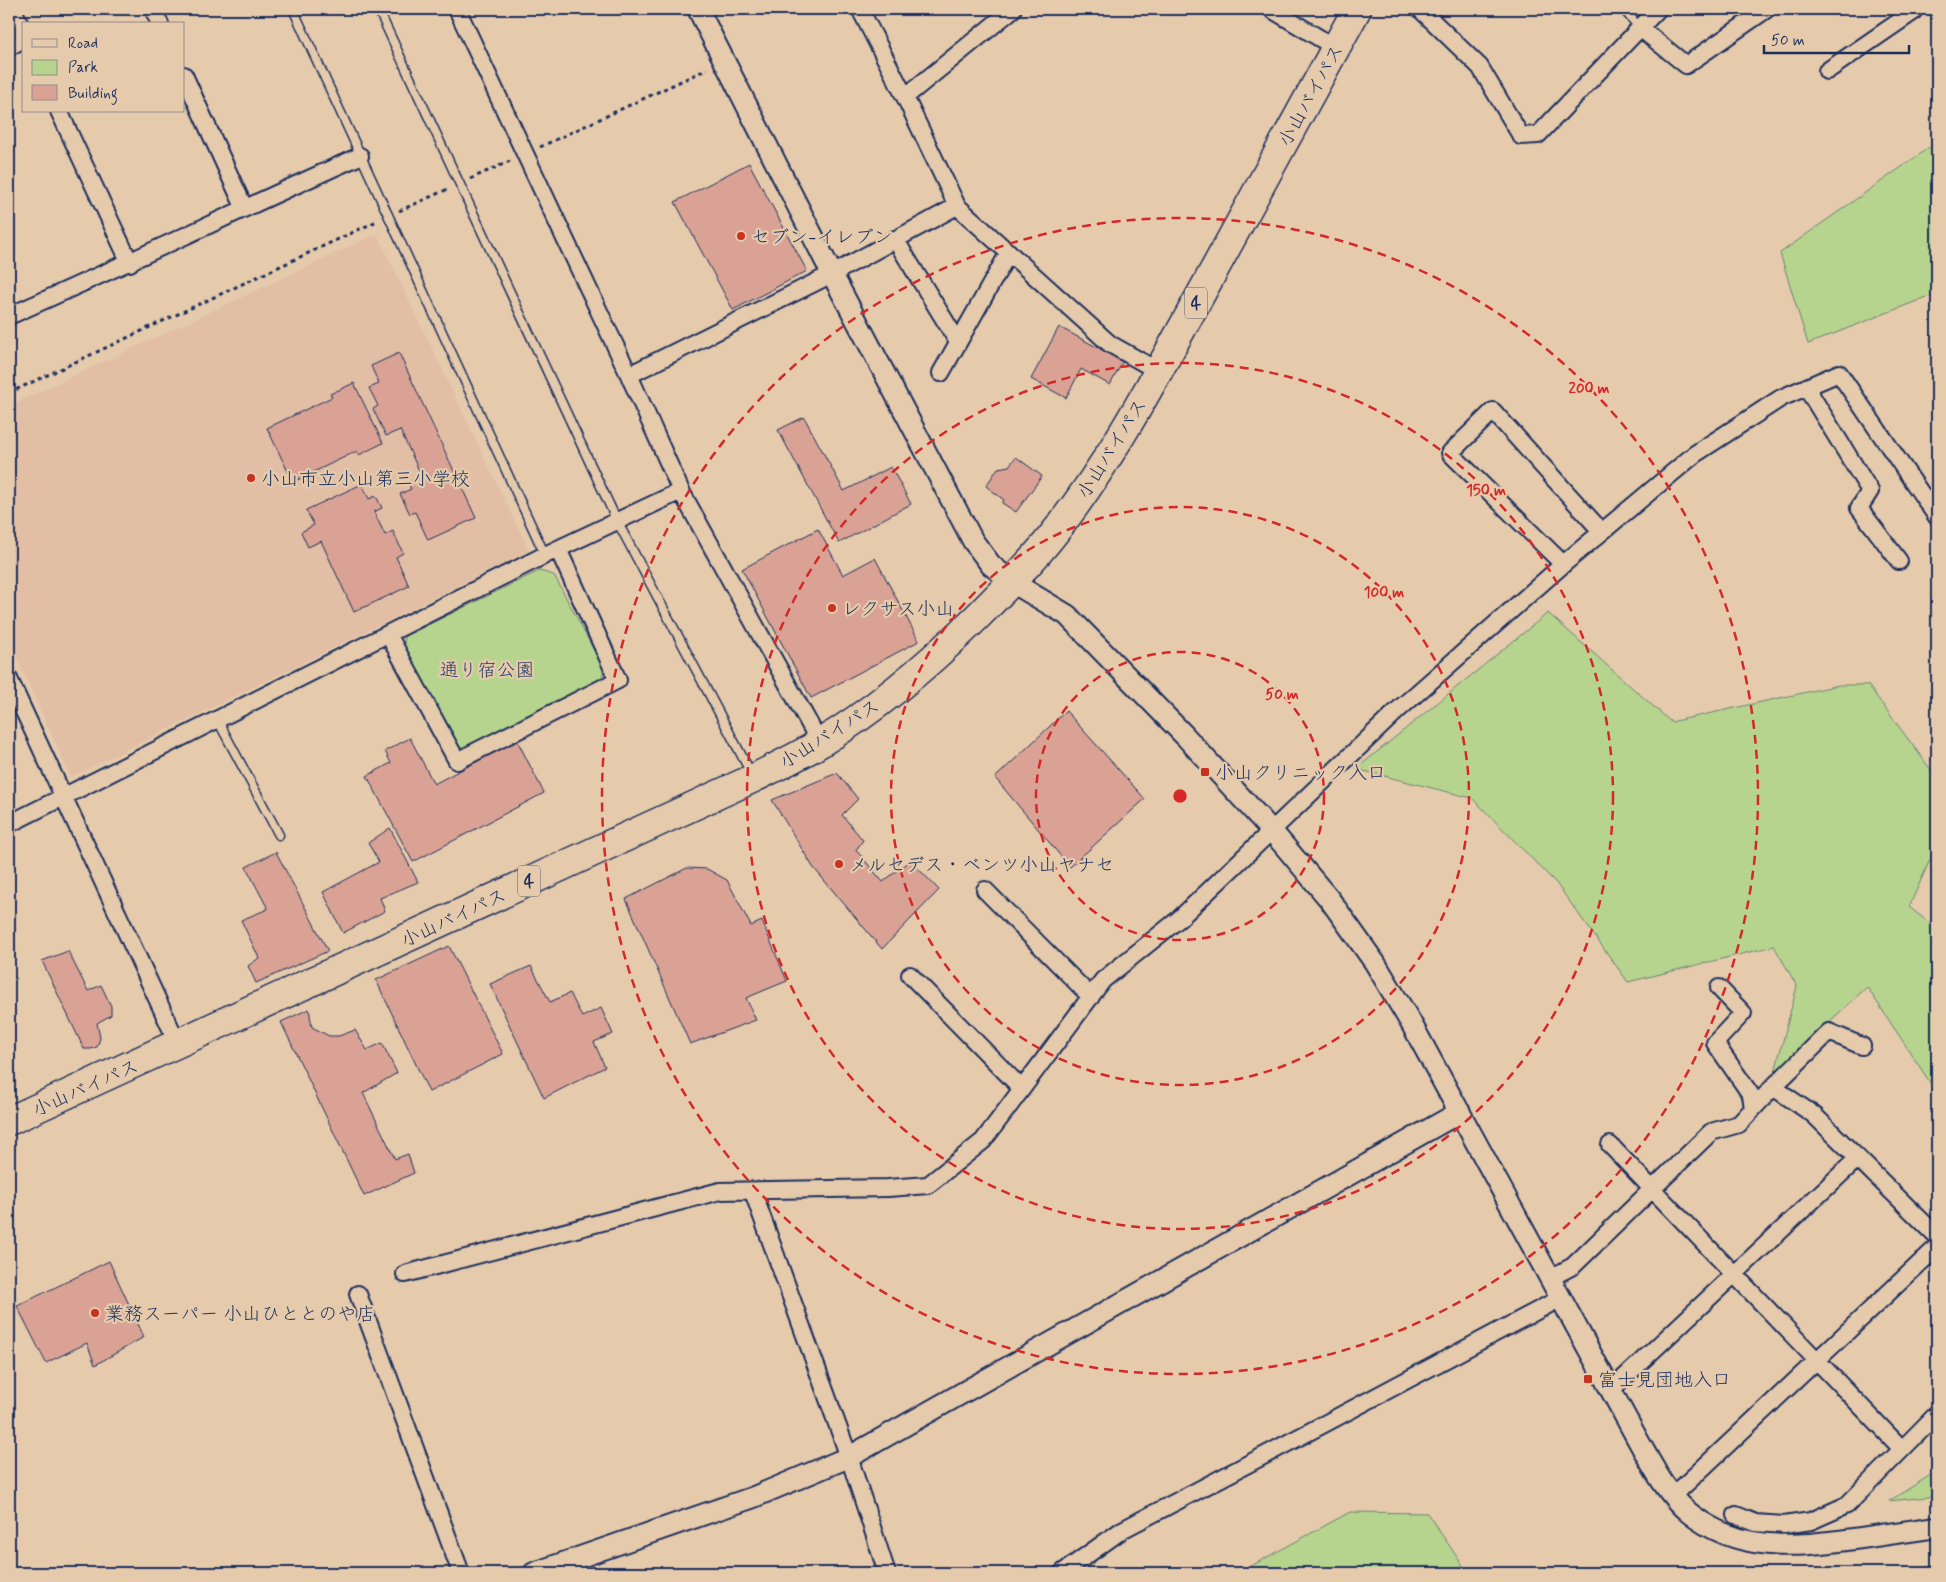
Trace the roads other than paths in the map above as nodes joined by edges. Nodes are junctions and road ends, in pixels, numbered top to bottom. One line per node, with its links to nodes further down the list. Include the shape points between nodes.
1 (13, 9): 18 (street)
2 (153, 9): 16 (street)
3 (293, 9): 26 (lane)
4 (378, 9): 41 (lane)
5 (457, 9): 37 (street)
6 (698, 9): 32 (street)
7 (860, 9): 24 (street)
8 (1013, 9): 24 (street)
9 (1271, 9): 21 (street)
10 (1357, 9): 21 (highway, 小山バイパス / 4)
11 (1420, 9): 17 (street, via 1480,67 1521,136 1538,135)
12 (1623, 9): 17 (lane)
13 (1658, 9): 17 (street)
14 (1767, 9): 17 (street, via 1686,65)
15 (1914, 10): 22 (street)
16 (159, 22)
17 (1640, 28)
18 (22, 29)
19 (22, 40): 20 (street)
20 (9, 46)
21 (1336, 48): 35 (highway, 小山バイパス / 4)
22 (1827, 71)
23 (185, 77): 28 (street)
24 (905, 97): 27 (street)
25 (59, 112): 31 (street)
26 (360, 156): 28 (street); 43 (lane)
27 (957, 206): 29 (street); 30 (street)
28 (244, 207): 31 (street)
29 (895, 240): 32 (street); 34 (street)
30 (1009, 252): 34 (street); 35 (street, via 1110,344)
31 (130, 263): 33 (street)
32 (832, 274): 37 (street); 46 (street, via 973,541 991,565)
33 (9, 316)
34 (958, 342): 36 (street)
35 (1158, 371): 46 (highway, 小山バイパス / 4, via 1086,490)
36 (941, 373)
37 (629, 375): 39 (street)
38 (1806, 387): 40 (street, via 1839,373); 42 (street, via 1782,398 1695,454); 44 (street, via 1870,491 1859,508)
39 (681, 491): 41 (street); 50 (street)
40 (1937, 517)
41 (617, 521): 43 (street); 51 (lane)
42 (1602, 532): 45 (street); 45 (street, via 1493,411 1450,454)
43 (552, 552): 47 (street); 47 (street, via 618,680 458,761)
44 (1899, 561)
45 (1563, 564): 54 (street, via 1398,710)
46 (1012, 582): 50 (highway, 小山バイパス / 4, via 923,667 859,718); 54 (street, via 1067,615)
47 (388, 634): 49 (street)
48 (9, 679): 52 (street)
49 (218, 720): 52 (street); 55 (lane)
50 (820, 744): 51 (highway, 小山バイパス / 4)
51 (754, 778): 60 (highway, 小山バイパス / 4)
52 (64, 796): 53 (street); 60 (street)
53 (9, 824)
54 (1272, 830): 59 (street, via 1179,919 1103,980); 65 (street, via 1330,900 1375,963)
55 (279, 834)
56 (986, 890): 59 (street)
57 (910, 975): 63 (street)
58 (1719, 988): 64 (street, via 1742,1014 1715,1043 1750,1095)
59 (1091, 997): 63 (street)
60 (178, 1044): 66 (highway, 小山バイパス / 4)
61 (1862, 1046): 62 (street, via 1829,1032)
62 (1773, 1087): 64 (street); 68 (street, via 1814,1115)
63 (1022, 1089): 70 (street, via 983,1141 928,1184)
64 (1753, 1109): 69 (street, via 1739,1124 1711,1132)
65 (1460, 1112): 75 (street); 82 (street)
66 (9, 1121)
67 (1610, 1144): 69 (street)
68 (1858, 1158): 71 (street); 74 (street)
69 (1652, 1189): 74 (street); 75 (street, via 1573,1266)
70 (753, 1192): 73 (street, via 720,1191); 82 (street)
71 (1937, 1236)
72 (1935, 1252): 78 (street)
73 (405, 1274)
74 (1734, 1274): 78 (street); 79 (street)
75 (1550, 1278): 77 (street)
76 (358, 1294): 88 (street)
77 (1561, 1298): 79 (street); 90 (street, via 1122,1530)
78 (1817, 1360): 81 (street); 83 (street)
79 (1612, 1389): 83 (street)
80 (1937, 1414): 81 (street)
81 (1902, 1449): 84 (street, via 1847,1505 1811,1521 1784,1525)
82 (849, 1458): 87 (street, via 754,1497); 89 (street)
83 (1673, 1496): 84 (street, via 1703,1523)
84 (1730, 1525): 85 (street, via 1766,1545 1813,1544)
85 (1937, 1527)
86 (1937, 1570): 91 (lane)
87 (544, 1572)
88 (461, 1573)
89 (887, 1573)
90 (1062, 1573)
91 (1926, 1573)

